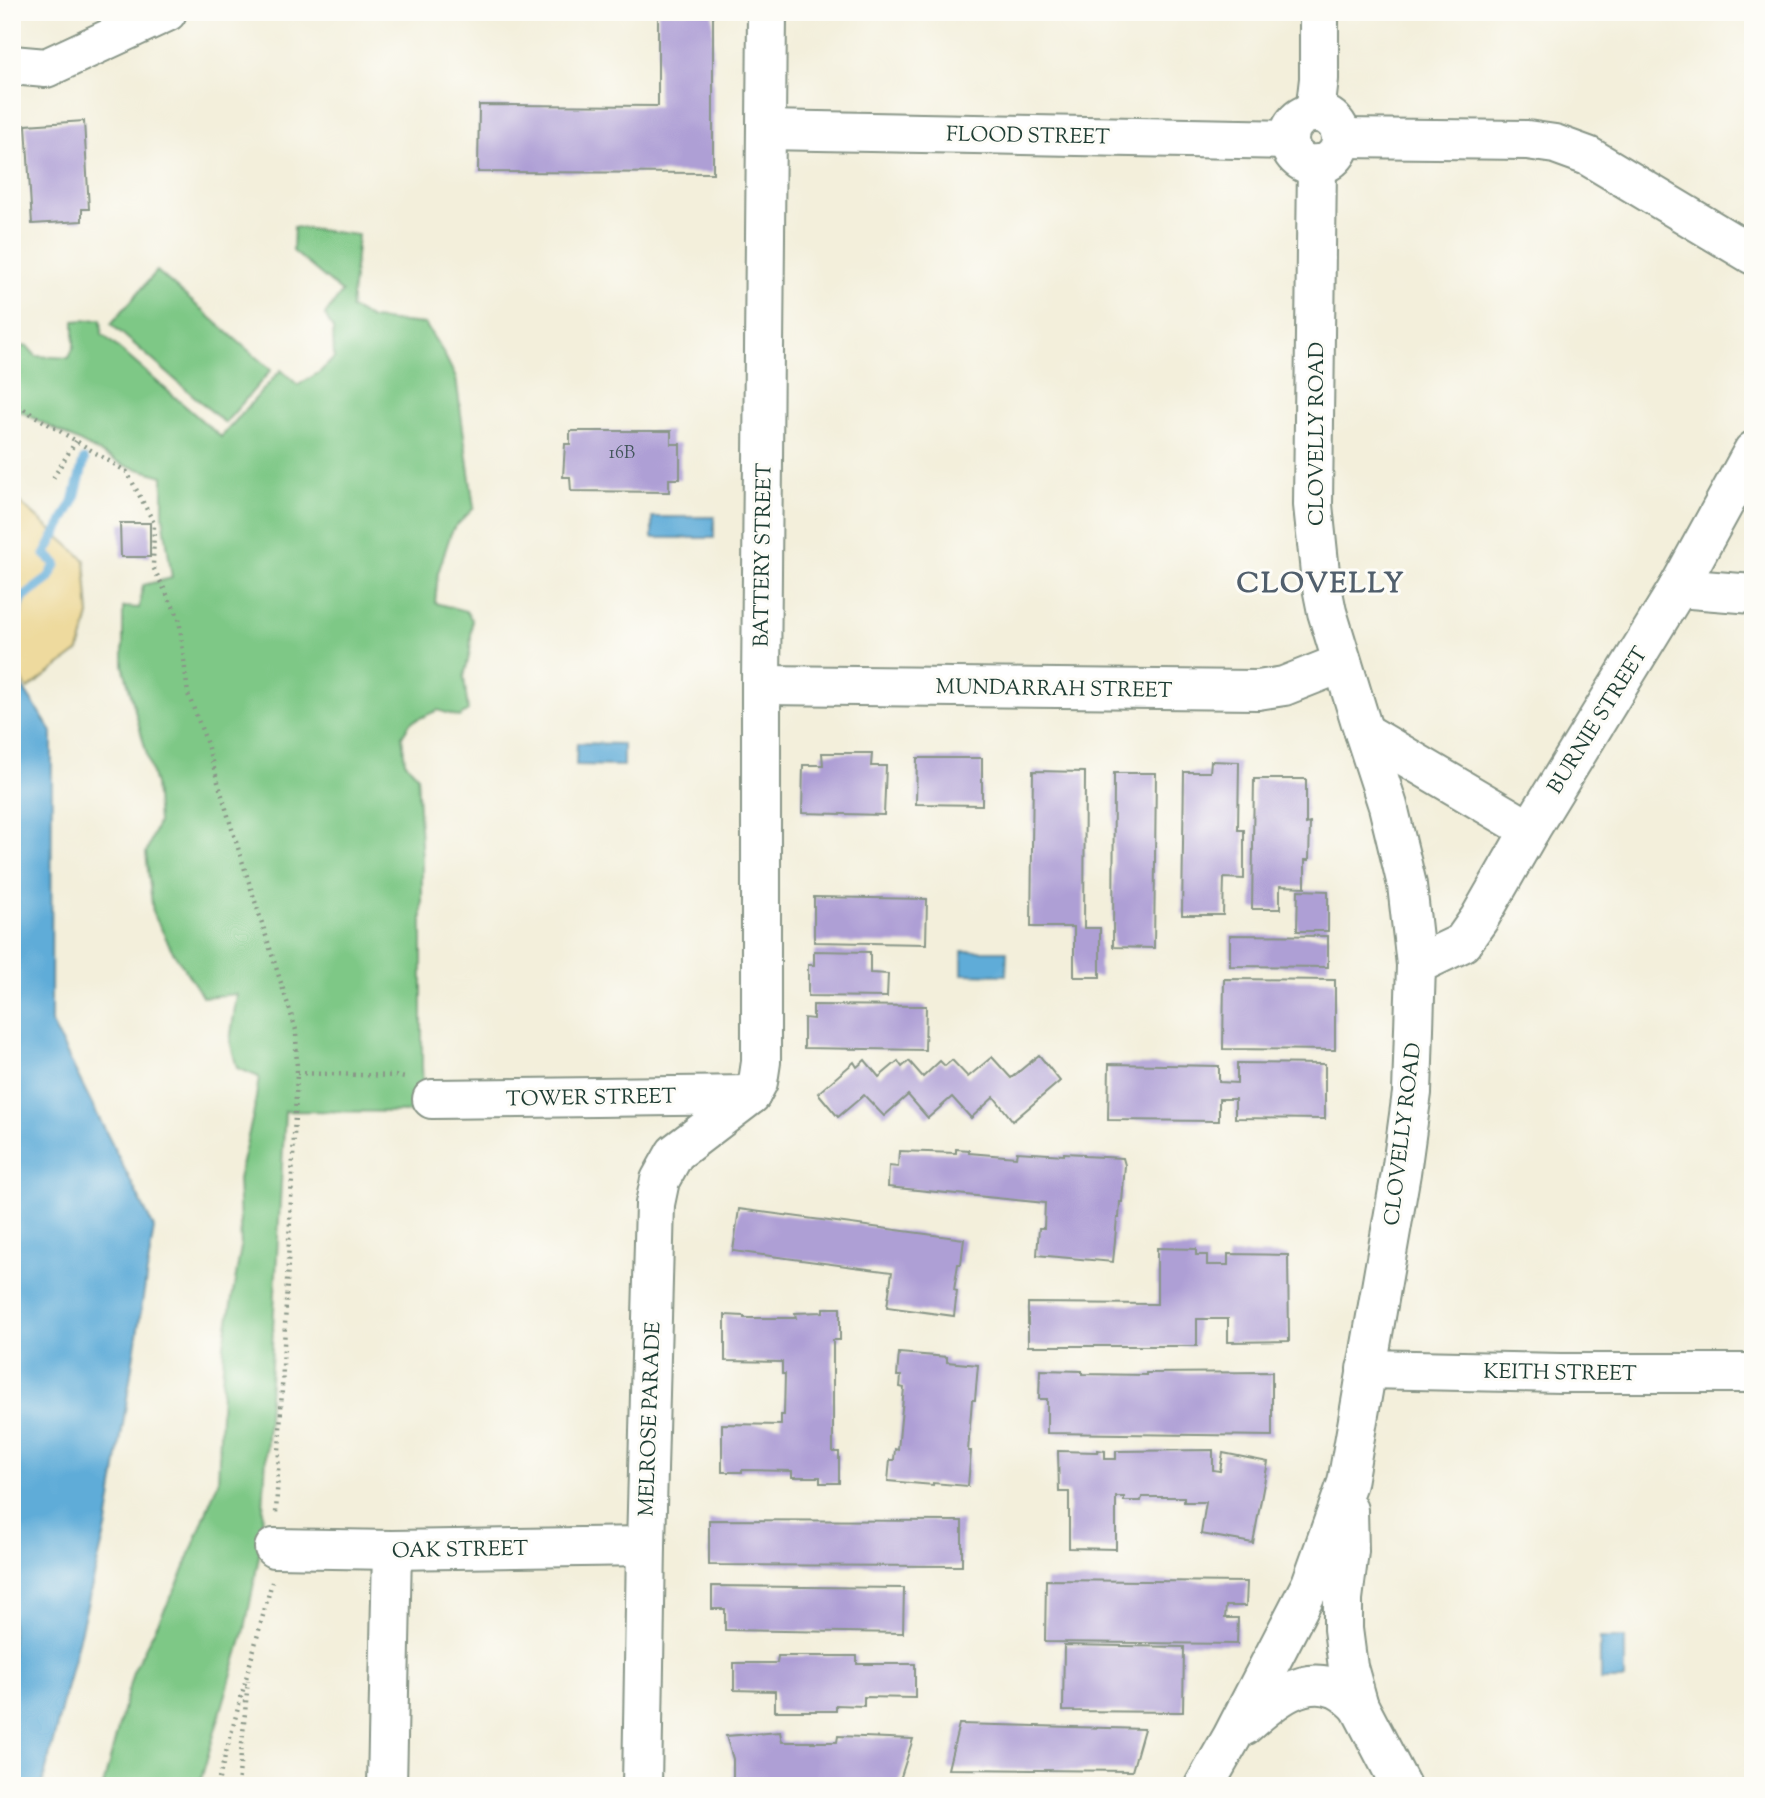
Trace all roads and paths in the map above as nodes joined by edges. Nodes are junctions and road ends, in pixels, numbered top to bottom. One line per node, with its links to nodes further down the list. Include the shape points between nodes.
1 (167, 12): 4 (street, via 46,68)
2 (767, 12): 5 (street, BATTERY STREET)
3 (1319, 12): 6 (street, CLOVELLY ROAD)
4 (12, 65)
5 (766, 130): 6 (street, FLOOD STREET); 15 (street, BATTERY STREET)
6 (1316, 139): 7 (street, FLOOD STREET, via 1527,139 1555,144 1588,156); 14 (street, CLOVELLY ROAD, via 1312,505 1321,582)
7 (1753, 255)
8 (12, 402): 9 (path)
9 (76, 441): 11 (path); 19 (path, via 127,472 154,523 153,567 179,618 188,694 296,1030)
10 (1753, 451): 12 (street, BURNIE STREET)
11 (53, 478)
12 (1678, 588): 13 (street); 17 (street, BURNIE STREET)
13 (1753, 594)
14 (1342, 663): 15 (street, MUNDARRAH STREET, via 1258,690); 16 (street, CLOVELLY ROAD)
15 (761, 685): 21 (street, BATTERY STREET, via 761,1062)
16 (1364, 732): 17 (street); 18 (street, CLOVELLY ROAD, via 1408,886)
17 (1530, 830): 18 (street, BURNIE STREET, via 1462,943)
18 (1416, 965): 23 (street, CLOVELLY ROAD, via 1410,1106)
19 (298, 1073): 20 (path); 25 (path)
20 (394, 1076)
21 (751, 1095): 22 (street, TOWER STREET); 27 (street, MELROSE PARADE, via 675,1153 660,1180 655,1203)
22 (432, 1098)
23 (1366, 1369): 24 (street, KEITH STREET); 26 (street, CLOVELLY ROAD)
24 (1753, 1373)
25 (282, 1378)
26 (1347, 1483): 31 (street, via 1349,1551 1343,1629); 32 (street, CLOVELLY ROAD, via 1311,1584)
27 (646, 1546): 29 (street, OAK STREET); 35 (street, MELROSE PARADE)
28 (274, 1548): 29 (street, OAK STREET)
29 (393, 1550): 34 (street)
30 (249, 1670): 33 (path)
31 (1359, 1706): 32 (street, via 1337,1689 1299,1688 1272,1702); 37 (street)
32 (1232, 1737): 36 (street, CLOVELLY ROAD)
33 (239, 1786)
34 (387, 1786)
35 (642, 1786)
36 (1204, 1786)
37 (1401, 1786)

